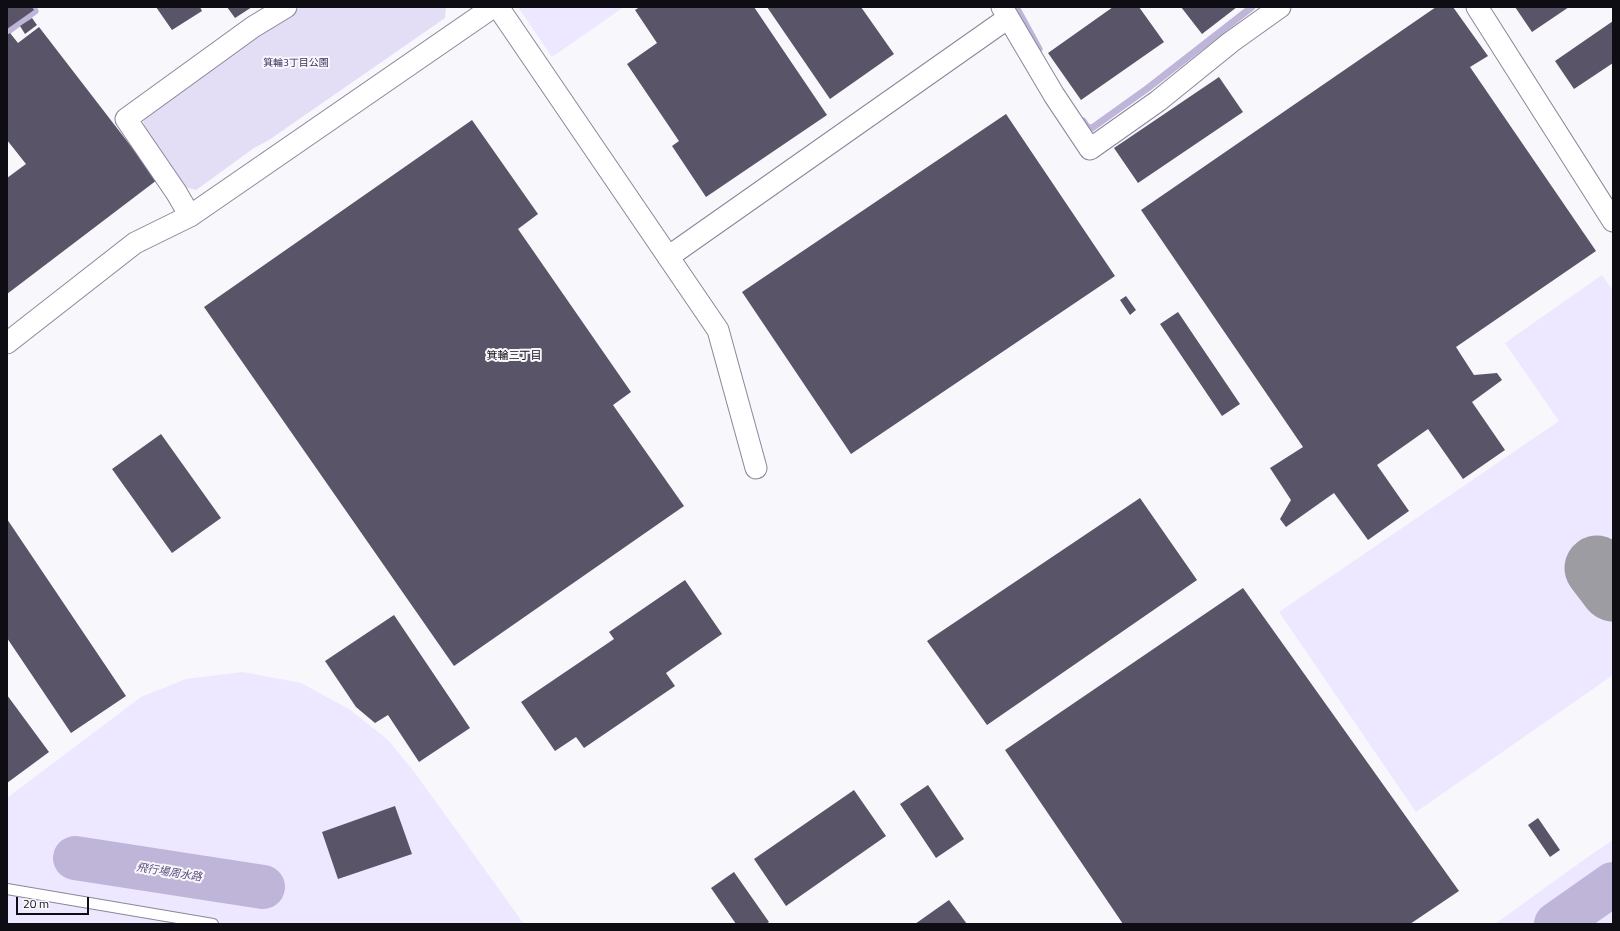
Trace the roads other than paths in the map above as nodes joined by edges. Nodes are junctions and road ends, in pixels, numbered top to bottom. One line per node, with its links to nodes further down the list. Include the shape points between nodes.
1 (286, 7): 7 (street, via 253,27 126,119)
2 (493, 7): 7 (street)
3 (498, 7): 9 (street)
4 (1280, 7): 6 (street, via 1231,42 1158,101 1090,149 1054,95)
5 (1477, 7): 8 (street)
6 (1005, 12): 9 (street)
7 (190, 216): 10 (street, via 135,243)
8 (1613, 221)
9 (668, 258): 11 (street, via 718,330)
10 (7, 342)
11 (756, 468)
12 (7, 889): 13 (lane)
13 (214, 924)

